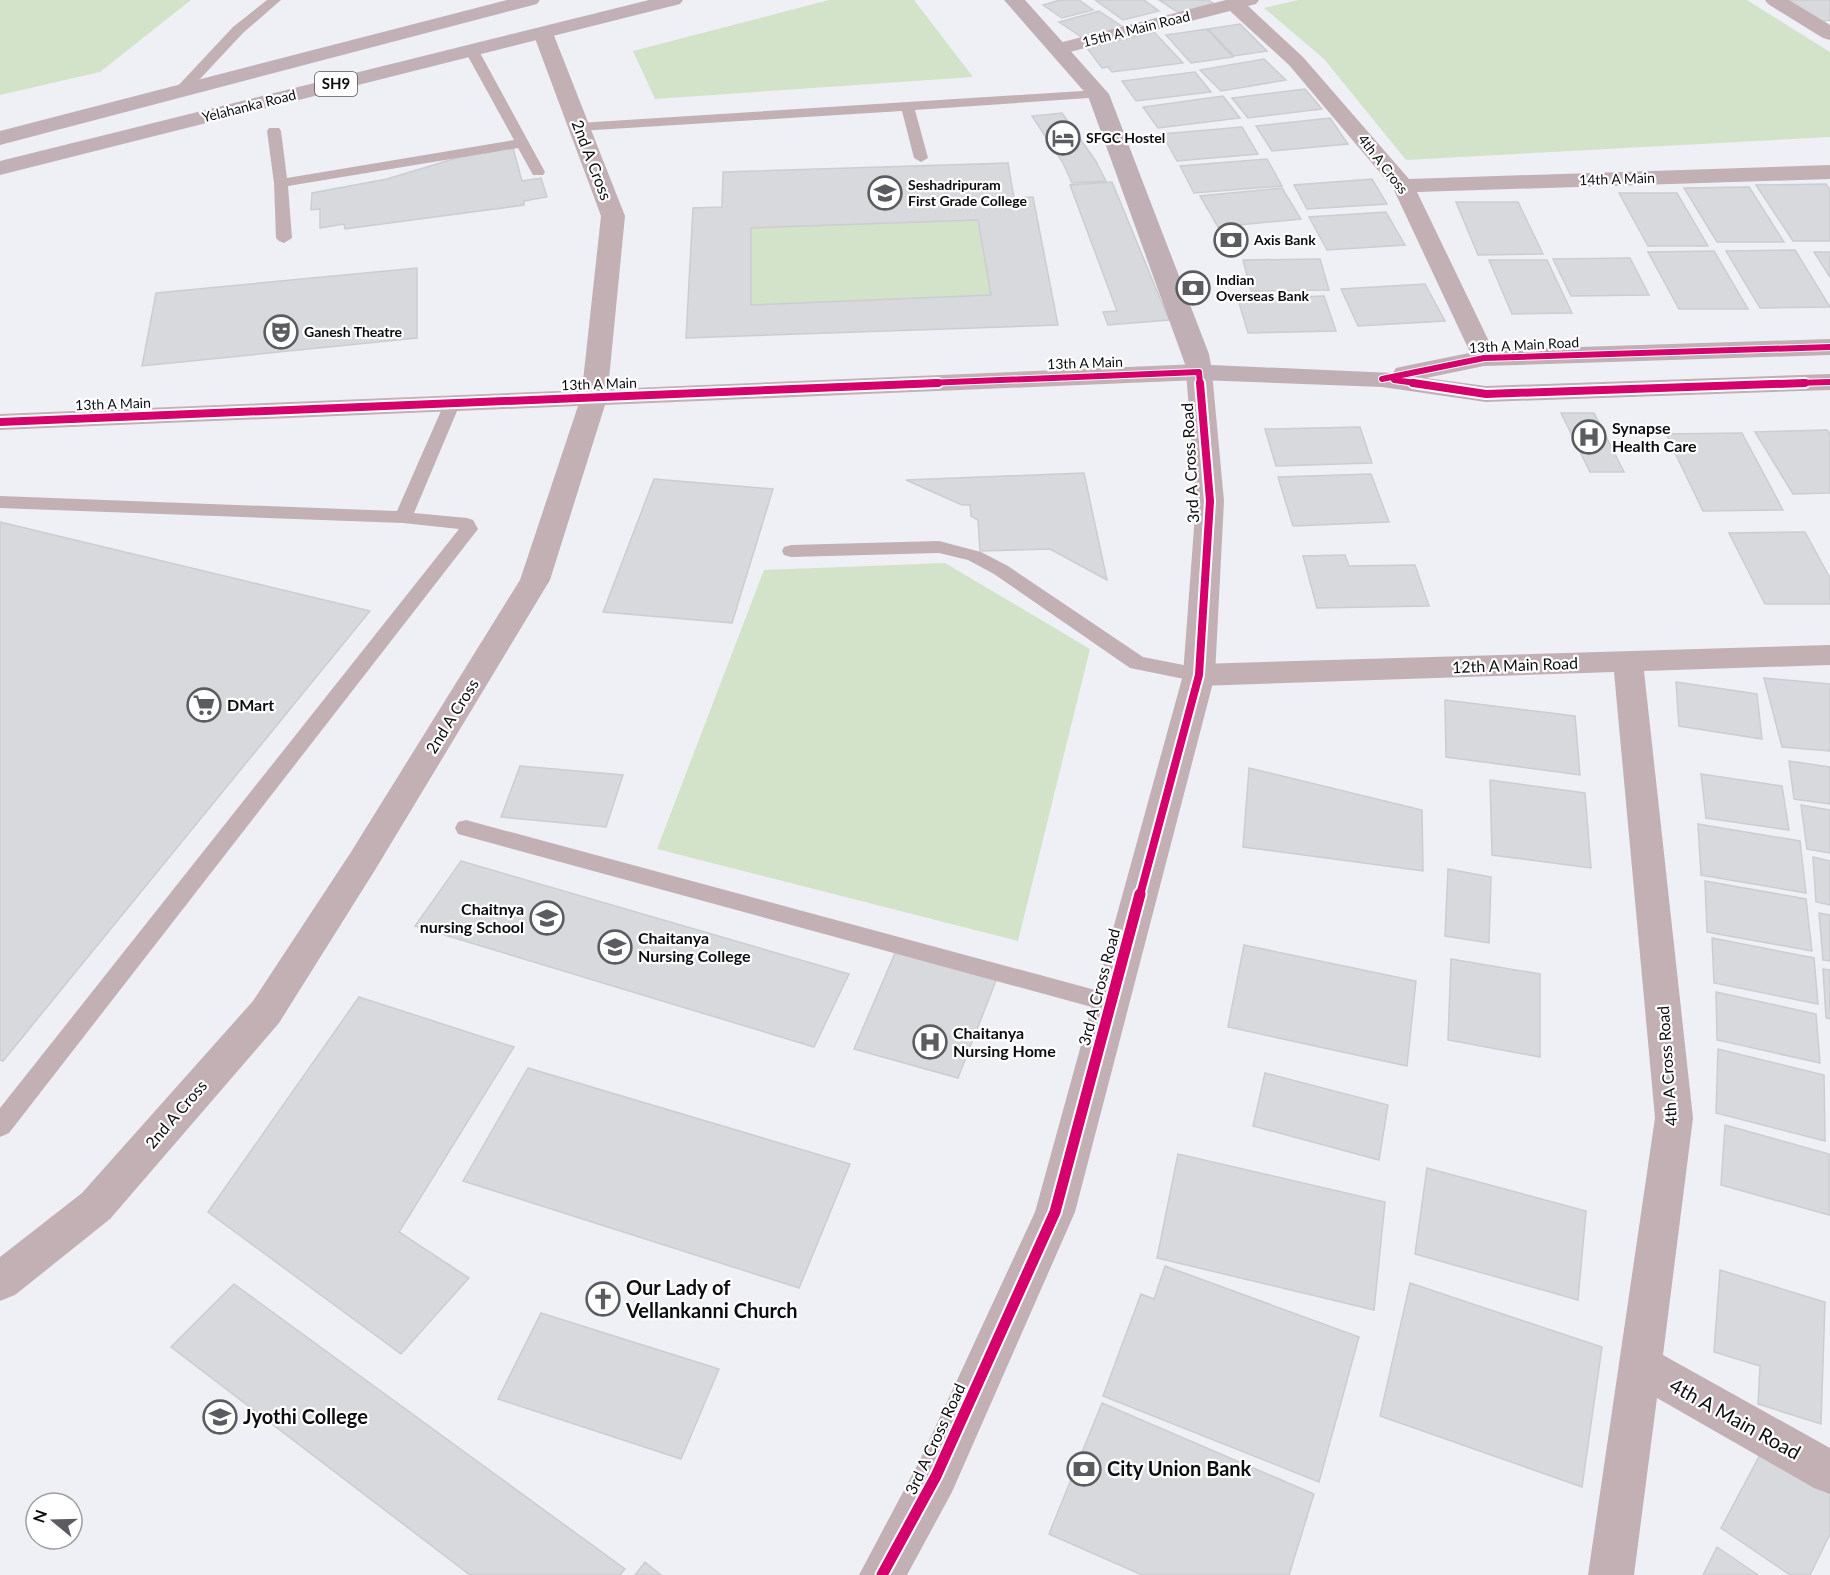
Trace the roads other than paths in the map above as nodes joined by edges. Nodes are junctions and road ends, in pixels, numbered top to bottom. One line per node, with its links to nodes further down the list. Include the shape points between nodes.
1 (275, 0): 11 (lane, via 238,30)
2 (530, 0): 11 (main road, Yelahanka Road / SH9)
3 (673, 0): 7 (main road, Yelahanka Road / SH9)
4 (1014, 0): 9 (main road, 3rd A Cross Road)
5 (1775, 0): 8 (street)
6 (1242, 2): 9 (street, 15th A Main Road); 23 (street, 4th A Cross)
7 (543, 33): 10 (main road, Yelahanka Road / SH9); 14 (street, 2nd A Cross)
8 (1830, 34)
9 (1058, 49): 12 (main road, 3rd A Cross Road)
10 (472, 51): 17 (lane); 19 (main road, Yelahanka Road / SH9)
11 (180, 92): 16 (main road, Yelahanka Road / SH9)
12 (1098, 94): 13 (lane); 27 (main road, 3rd A Cross Road, via 1196,354)
13 (908, 108): 14 (lane); 18 (lane)
14 (579, 127): 30 (street, 2nd A Cross, via 613,216)
15 (274, 130): 22 (lane)
16 (0, 138)
17 (521, 143): 20 (lane); 22 (lane)
18 (921, 158)
19 (0, 168)
20 (538, 172)
21 (1830, 172): 23 (street, 14th A Main)
22 (281, 183): 24 (lane)
23 (1403, 186): 26 (street, 4th A Cross)
24 (284, 238)
25 (1830, 347): 26 (main road, 13th A Main Road)
26 (1484, 358): 28 (main road, 13th A Main Road)
27 (1199, 372): 28 (main road, 13th A Main); 30 (street, 13th A Main); 38 (street, 3rd A Cross Road, via 1210,501)
28 (1382, 379): 29 (main road, via 1486,394)
29 (1830, 382)
30 (594, 398): 31 (street, 13th A Main); 42 (street, 2nd A Cross, via 535,580 266,1012 96,1206)
31 (452, 404): 32 (street, 13th A Main); 34 (lane)
32 (0, 422)
33 (0, 502): 34 (lane)
34 (403, 517): 41 (lane, via 453,521 466,524 469,529)
35 (791, 551): 38 (lane, via 939,547 974,556 1001,570 1137,663)
36 (1830, 655): 37 (street, 12th A Main Road)
37 (1628, 662): 38 (street, 12th A Main Road); 43 (street, 4th A Cross Road, via 1674,1118)
38 (1199, 675): 40 (street, 3rd A Cross Road)
39 (466, 828): 40 (lane)
40 (1110, 1003): 45 (street, 3rd A Cross Road, via 1055,1212 936,1476)
41 (0, 1126)
42 (0, 1282)
43 (1640, 1365): 44 (street, 4th A Main Road); 46 (street, 4th A Cross Road)
44 (1830, 1472)
45 (882, 1575)
46 (1611, 1575)

